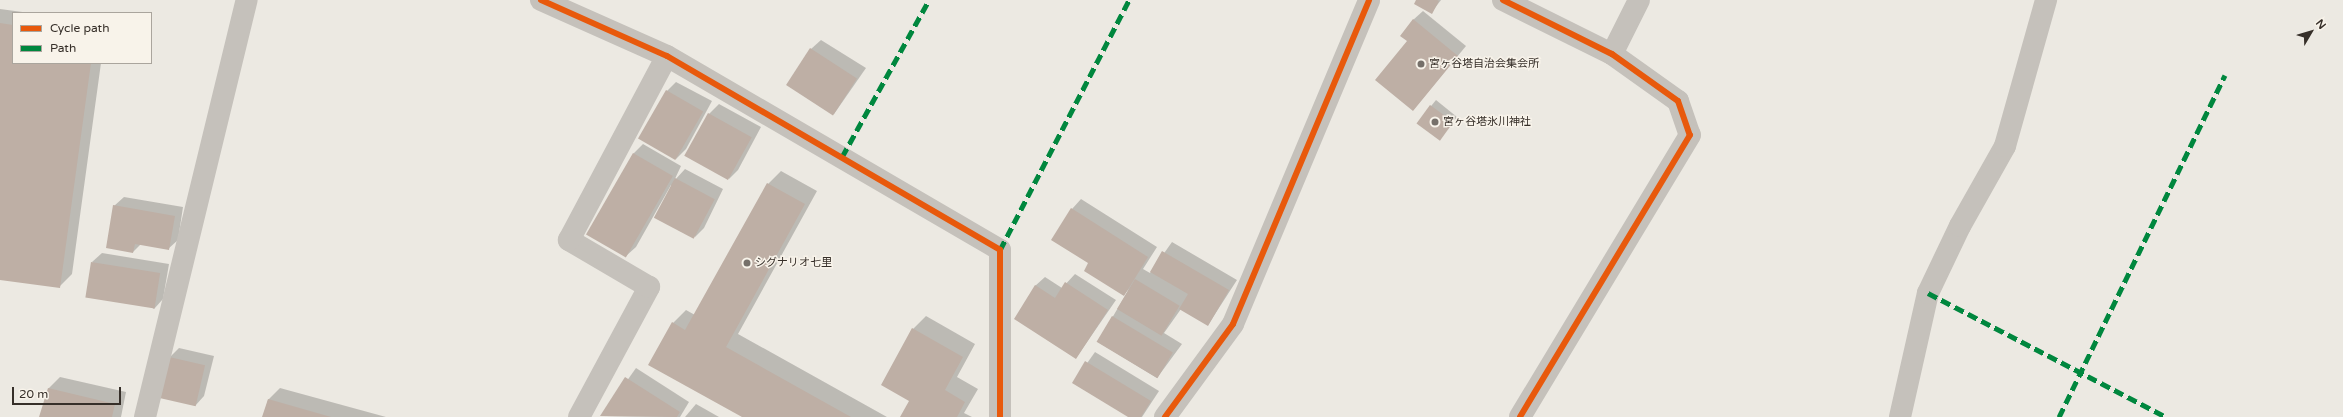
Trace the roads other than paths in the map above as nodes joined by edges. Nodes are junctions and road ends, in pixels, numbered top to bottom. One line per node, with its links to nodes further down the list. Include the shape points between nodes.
1 (247, 0): 9 (street)
2 (541, 0): 8 (street)
3 (1369, 0): 12 (street, via 1233,324)
4 (1502, 0): 7 (street)
5 (1639, 0): 7 (street)
6 (2046, 0): 14 (street, via 2005,146 1960,226 1928,293)
7 (1612, 54): 13 (street, via 1678,100 1690,135)
8 (667, 56): 10 (street, via 569,240 649,287); 11 (street, via 1000,250)
9 (145, 417)
10 (578, 417)
11 (1000, 417)
12 (1165, 417)
13 (1520, 417)
14 (1900, 417)

